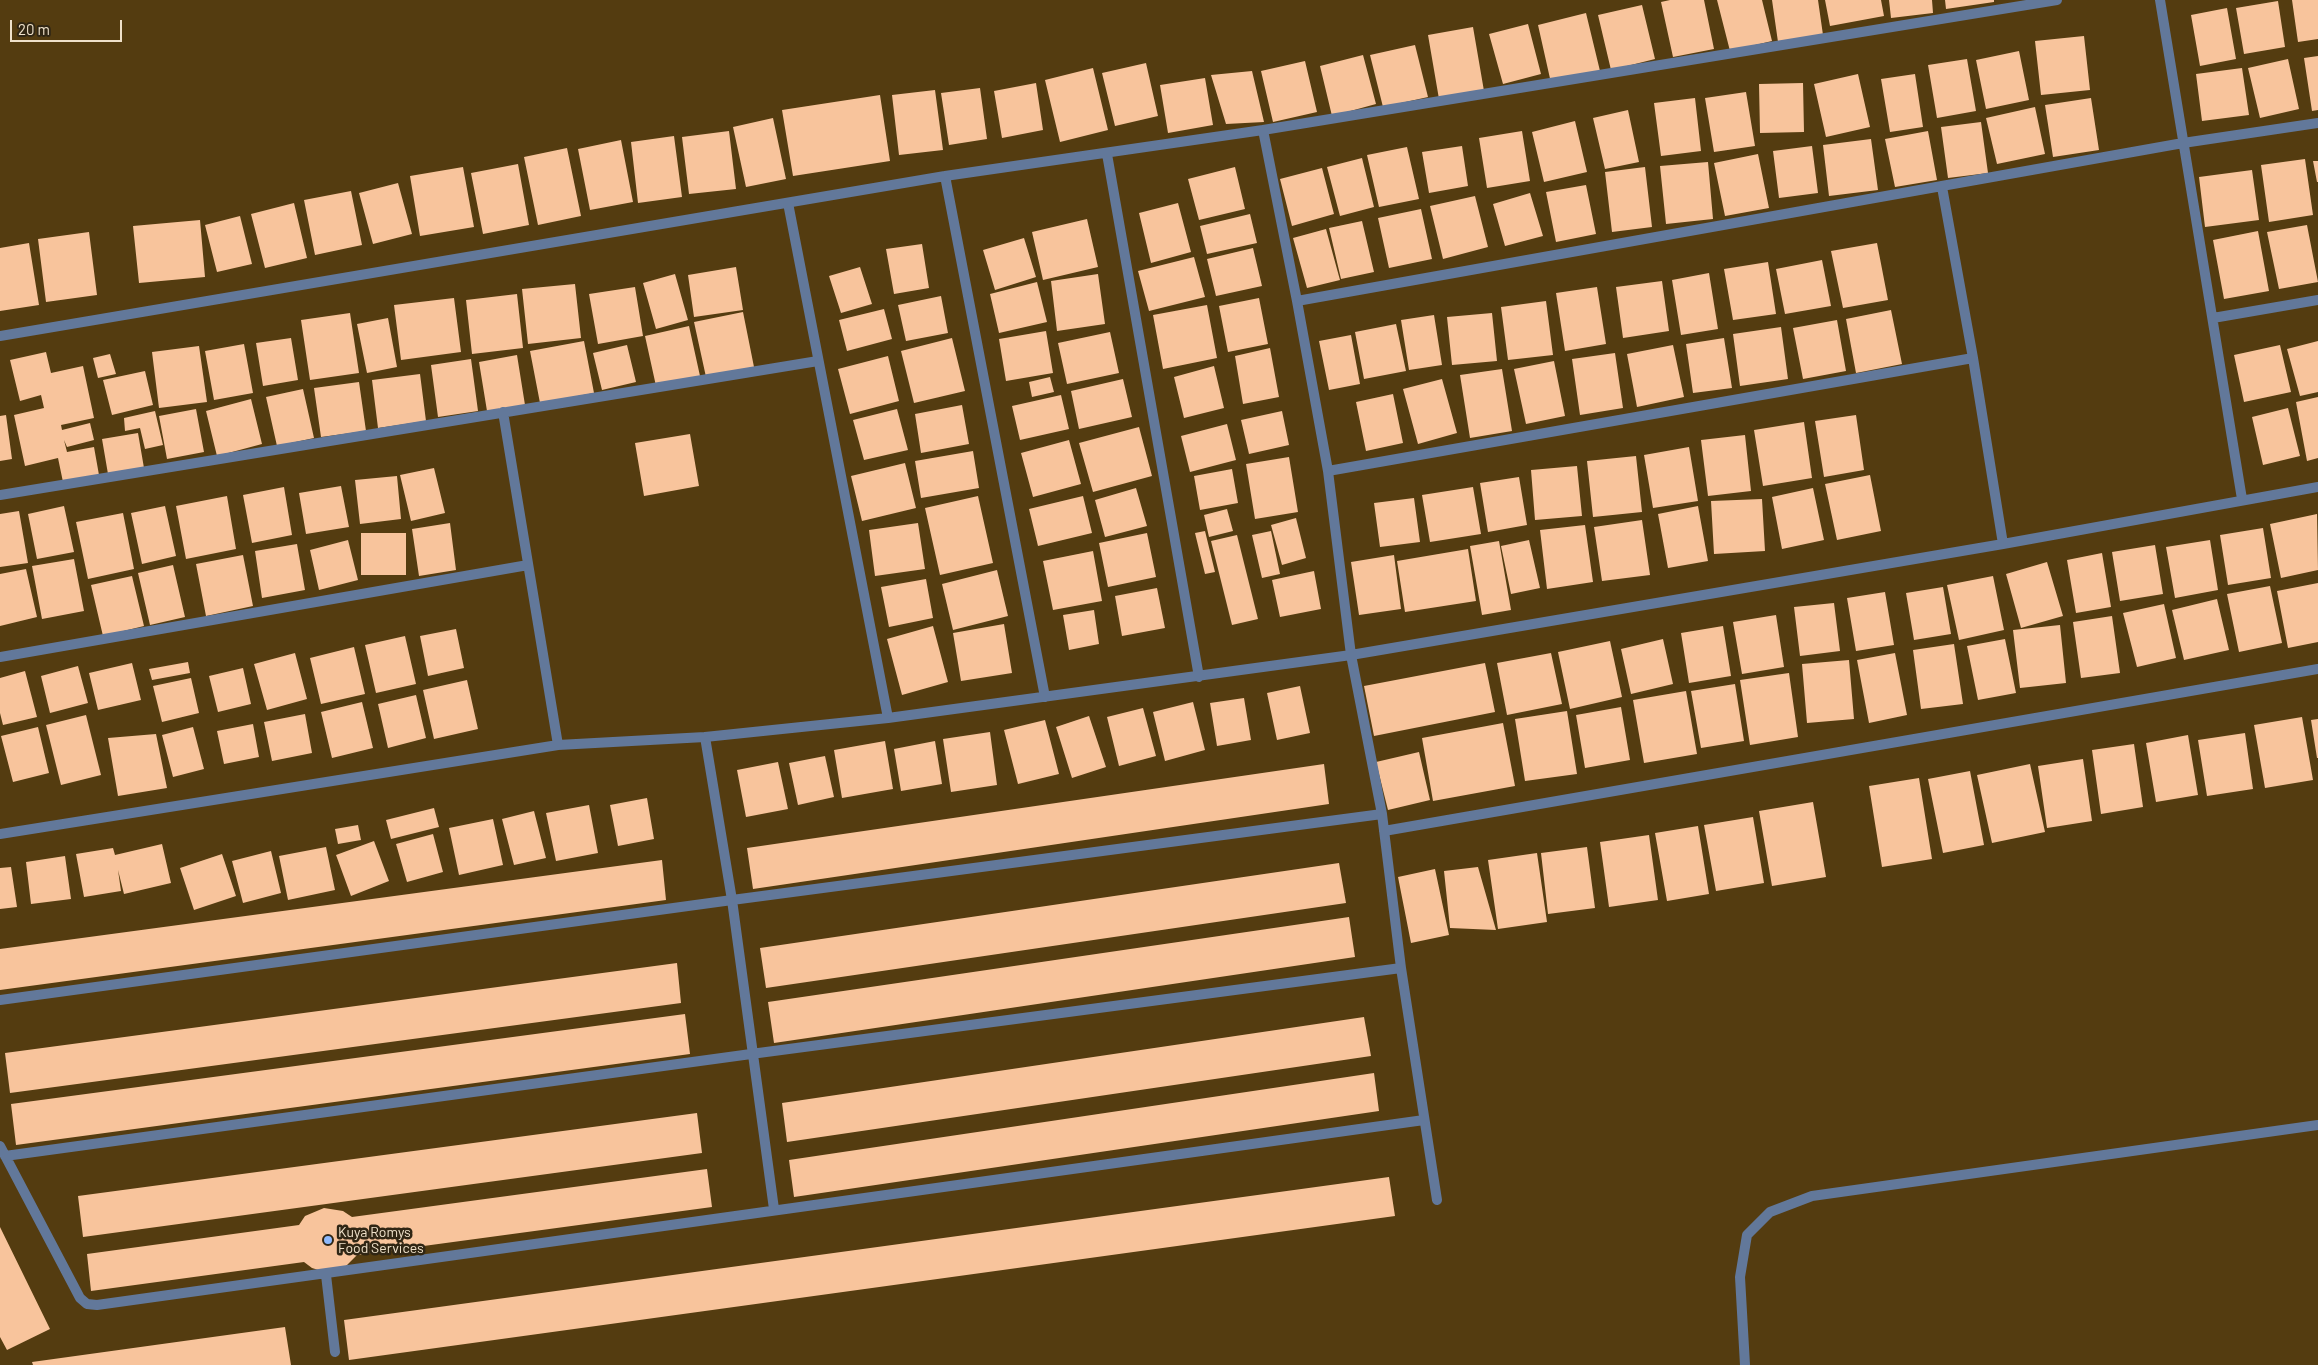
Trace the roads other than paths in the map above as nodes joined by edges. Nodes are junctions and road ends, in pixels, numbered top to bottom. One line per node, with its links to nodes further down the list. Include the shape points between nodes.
1 (2057, 0): 4 (street)
2 (2160, 0): 5 (street)
3 (2318, 123): 5 (street)
4 (1262, 130): 6 (street); 11 (street)
5 (2183, 143): 8 (street); 12 (street)
6 (1107, 154): 7 (street); 26 (street)
7 (945, 176): 9 (street); 27 (street)
8 (1942, 187): 11 (street); 14 (street)
9 (788, 203): 13 (street); 15 (street)
10 (2318, 300): 12 (street)
11 (1297, 301): 17 (street)
12 (2213, 318): 20 (street)
13 (0, 336)
14 (1973, 358): 17 (street); 21 (street)
15 (818, 361): 16 (street); 28 (street)
16 (503, 412): 19 (street); 22 (street)
17 (1328, 471): 23 (street)
18 (2318, 487): 20 (street)
19 (0, 495)
20 (2242, 499): 21 (street)
21 (2003, 544): 23 (street)
22 (528, 565): 24 (street); 30 (street)
23 (1351, 655): 26 (street); 31 (street)
24 (0, 657)
25 (2318, 669): 32 (street)
26 (1199, 677): 27 (street)
27 (1045, 697): 28 (street)
28 (888, 718): 29 (street)
29 (705, 737): 30 (street); 34 (street)
30 (558, 745): 33 (street)
31 (1382, 814): 32 (street); 34 (street)
32 (1384, 831): 35 (street)
33 (0, 834)
34 (732, 900): 36 (street); 37 (street)
35 (1401, 968): 37 (street); 38 (street)
36 (0, 1000)
37 (751, 1054): 41 (street); 43 (street)
38 (1424, 1120): 42 (street); 43 (street)
39 (2318, 1125): 46 (street, via 1812,1196 1770,1212 1747,1235 1741,1268)
40 (0, 1146): 41 (street)
41 (5, 1156): 44 (street, via 80,1298 87,1304)
42 (1437, 1200)
43 (774, 1209): 44 (street)
44 (326, 1274): 45 (street)
45 (335, 1352)
46 (1745, 1365)

